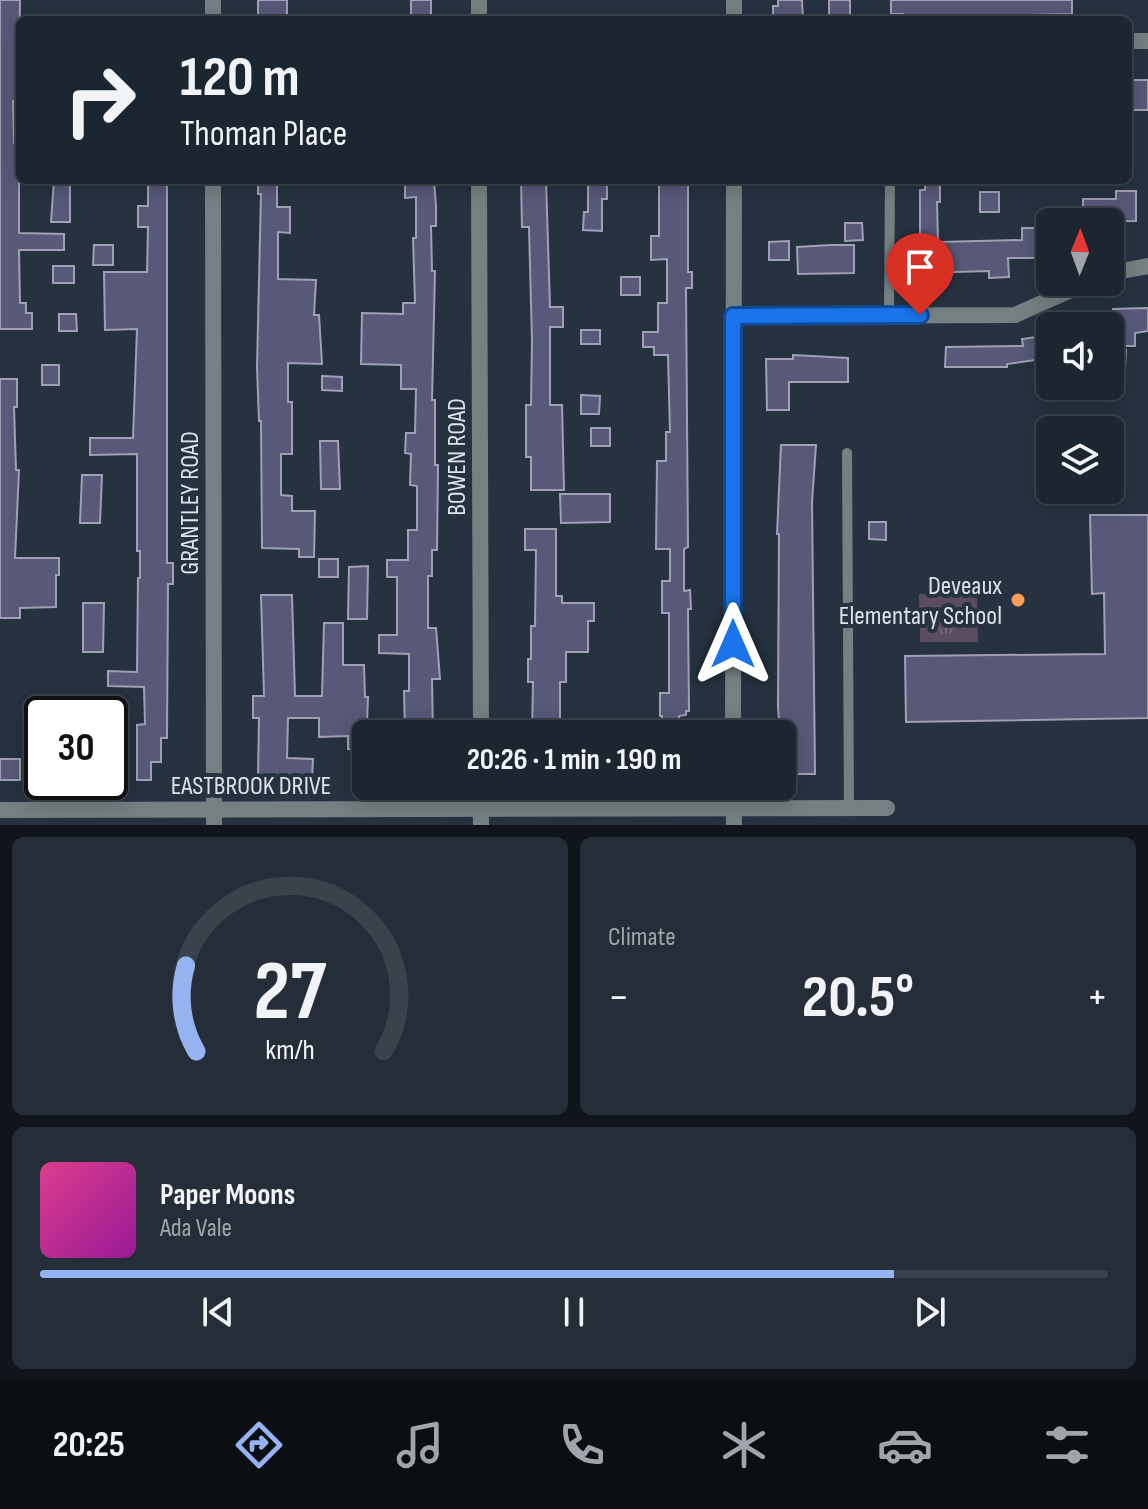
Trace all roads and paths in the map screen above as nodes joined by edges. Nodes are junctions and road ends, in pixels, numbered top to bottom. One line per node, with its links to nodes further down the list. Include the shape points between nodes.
1 (213, 184): 16 (street, GRANTLEY ROAD)
2 (479, 184): 11 (street, BOWEN ROAD)
3 (734, 184): 9 (street)
4 (890, 184): 8 (lane)
5 (1148, 266): 6 (street)
6 (1124, 270)
7 (1058, 296): 8 (street, via 1015,315)
8 (889, 315): 9 (street)
9 (733, 316): 12 (street)
10 (847, 453): 13 (lane)
11 (481, 720)
12 (733, 720)
13 (849, 808): 14 (street, EASTBROOK DRIVE); 18 (street, EASTBROOK DRIVE)
14 (887, 808)
15 (0, 810): 16 (street, EASTBROOK DRIVE)
16 (214, 817): 17 (street, EASTBROOK DRIVE)
17 (481, 817): 18 (street, EASTBROOK DRIVE)
18 (734, 817)

